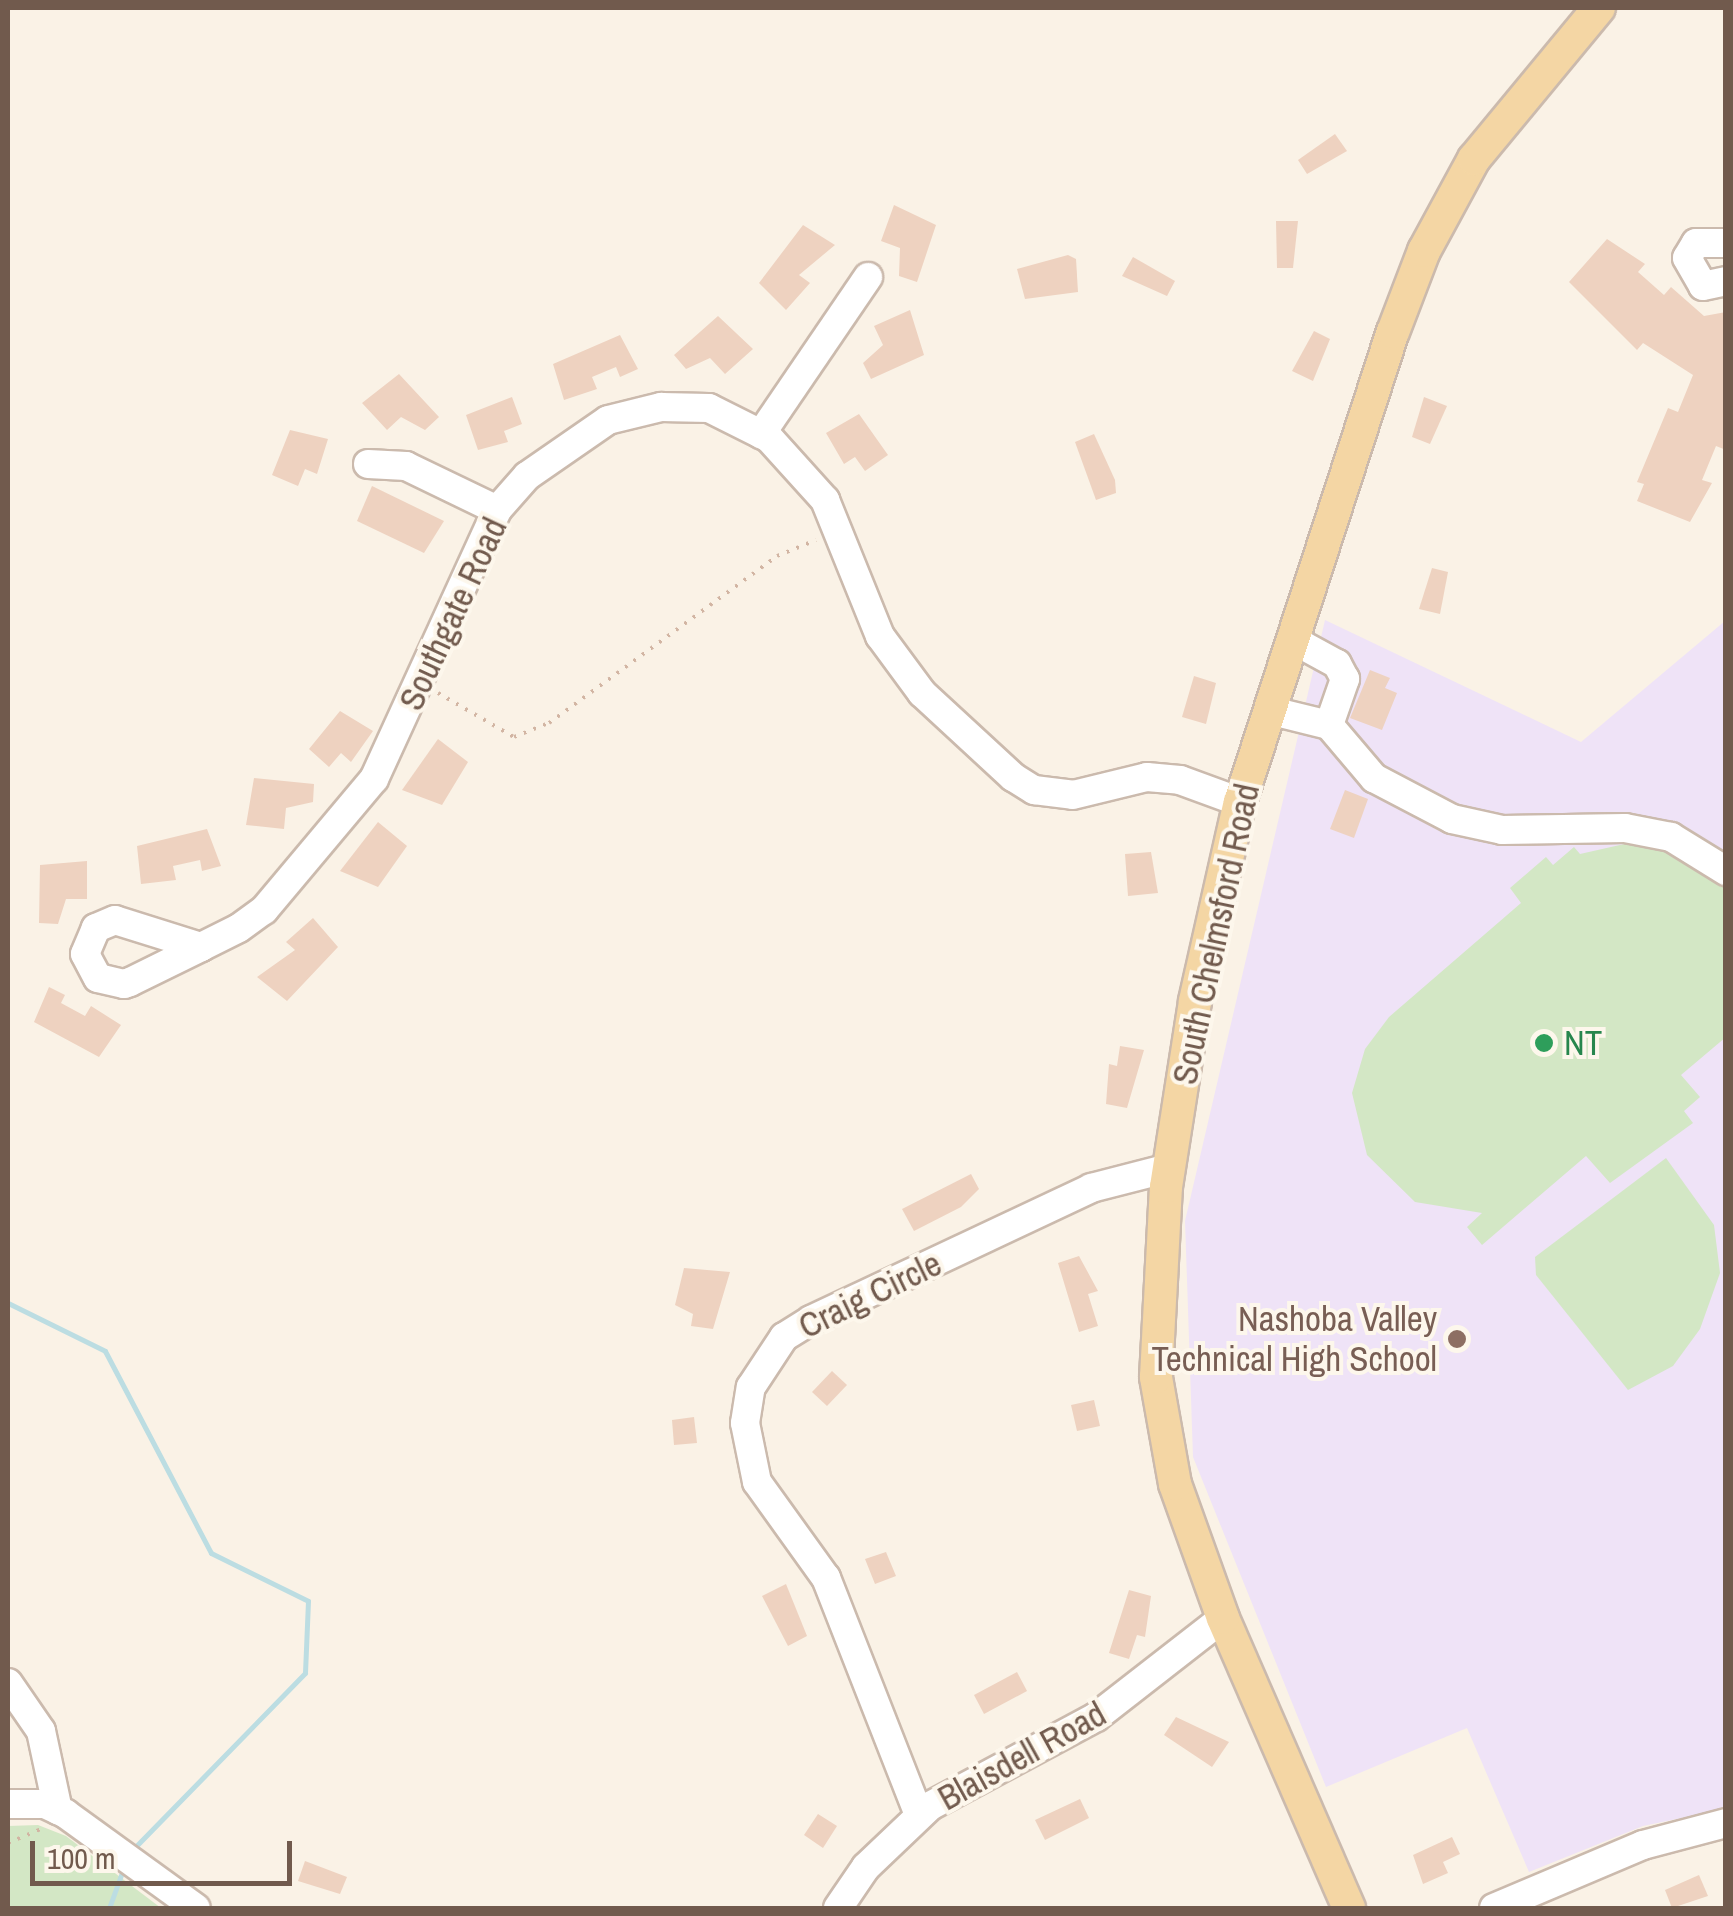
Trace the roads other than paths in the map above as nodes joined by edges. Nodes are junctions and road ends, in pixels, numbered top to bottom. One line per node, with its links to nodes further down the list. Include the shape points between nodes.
1 (1599, 8): 8 (main road, South Chelmsford Road, via 1505,114 1450,197 1393,332)
2 (1721, 236): 4 (street, via 1687,258 1690,275 1703,286)
3 (868, 278): 5 (street)
4 (1726, 281)
5 (761, 434): 7 (street, Southgate Road, via 709,408 661,406 608,420 527,476); 11 (street, Southgate Road, via 825,500 880,636 922,692 1013,777 1034,790 1073,795 1147,776 1180,780)
6 (368, 464): 7 (street, via 406,466)
7 (497, 510): 13 (street, Southgate Road, via 374,779 253,920)
8 (1295, 642): 9 (main road, South Chelmsford Road); 10 (street, via 1337,664 1345,679)
9 (1272, 711): 10 (street); 11 (main road, South Chelmsford Road)
10 (1329, 724): 12 (street, via 1374,778 1452,818 1514,830 1625,828 1671,837)
11 (1240, 802): 14 (main road, South Chelmsford Road)
12 (1726, 871)
13 (201, 947)
14 (1169, 1168): 15 (main road, South Chelmsford Road, via 1156,1377 1175,1484); 19 (street, Craig Circle, via 1091,1188 811,1320 784,1337 752,1388 745,1423 757,1482 826,1578)
15 (1222, 1618): 19 (street, Blaisdell Road, via 1096,1717); 23 (main road, South Chelmsford Road)
16 (8, 1683): 18 (street, via 41,1731)
17 (8, 1804): 18 (street)
18 (65, 1815): 21 (street)
19 (919, 1815): 22 (street, Blaisdell Road)
20 (1726, 1824): 24 (street, via 1642,1845)
21 (196, 1908)
22 (838, 1908)
23 (1349, 1908)
24 (1494, 1908)

